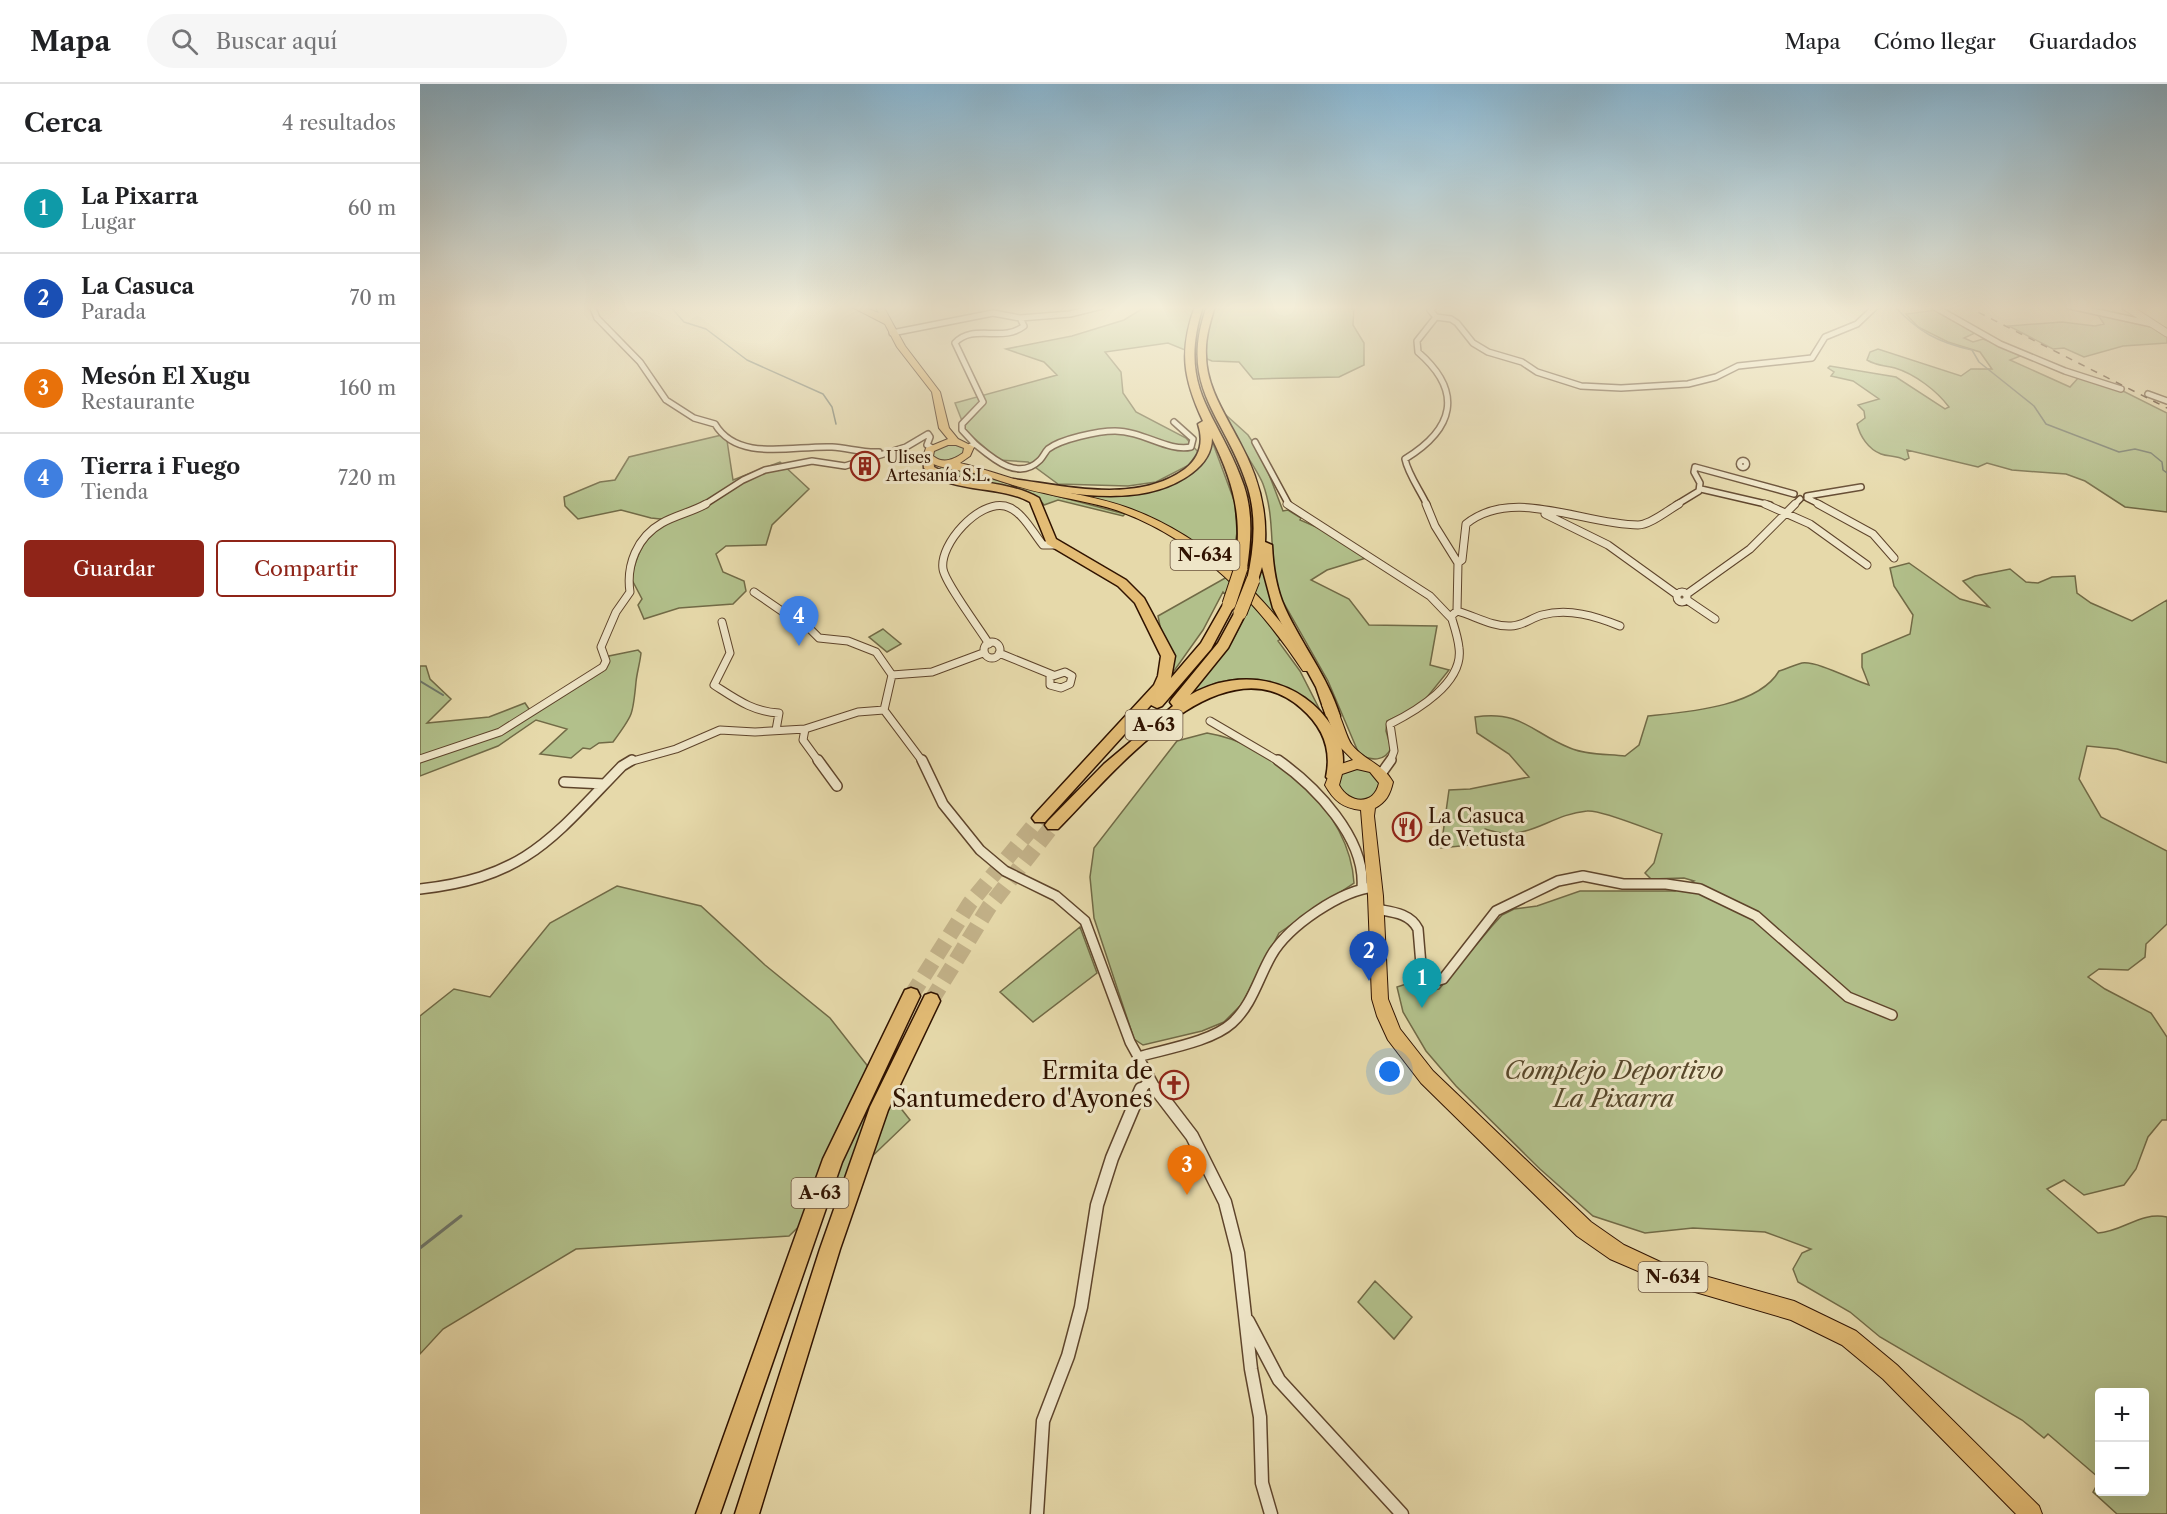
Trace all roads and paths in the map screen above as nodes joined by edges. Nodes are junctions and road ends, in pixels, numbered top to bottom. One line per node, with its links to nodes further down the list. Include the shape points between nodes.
1 (647, 373): 18 (street, via 666,400 694,418 715,424 717,433 745,446 833,447 865,454)
2 (922, 373): 15 (highway, via 936,392)
3 (969, 373): 19 (street, via 983,402 962,424)
4 (1190, 373): 11 (highway, A-63)
5 (1202, 373): 21 (highway, A-63, via 1212,404)
6 (1438, 373): 34 (street, via 1448,391 1448,412 1426,446 1405,459 1435,526)
7 (1540, 373): 8 (street, via 1581,386 1621,388 1688,384)
8 (1725, 373)
9 (2070, 373): 10 (street)
10 (2121, 389)
11 (1192, 390): 26 (highway, via 1208,441 1203,456 1180,477 1128,491 1076,490); 38 (highway, A-63, bridge, via 1242,498 1245,523)
12 (2148, 394): 13 (street)
13 (2167, 401)
14 (1174, 422): 19 (street, via 1193,439 1191,447 1181,449 1147,435 1100,432 1049,448 1041,460 1024,469 1011,470)
15 (945, 428): 16 (highway); 20 (highway)
16 (955, 442): 19 (highway); 20 (highway)
17 (1255, 442): 40 (street, via 1264,454 1279,495 1289,506 1430,596)
18 (906, 447): 20 (street, via 928,434 927,445); 55 (street, via 845,466 812,461 765,470 703,506 661,523 637,545 628,578 630,592 615,612 601,647 606,661 603,667 500,732)
19 (970, 449): 22 (highway); 24 (highway)
20 (933, 450): 22 (highway, via 929,468)
21 (1239, 454): 38 (highway, A-63, bridge, via 1254,488 1260,540 1252,580); 50 (highway, via 1262,503 1275,597 1327,693)
22 (941, 466): 24 (highway, N-634); 32 (highway, via 958,483 1014,491 1031,498 1040,507 1048,537)
23 (1742, 466): 25 (street)
24 (974, 470): 26 (highway, N-634)
25 (1738, 477): 28 (street, via 1695,467); 29 (street, via 1794,494 1801,492)
26 (1013, 482): 50 (highway, N-634, via 1127,511 1156,523 1197,549 1237,581 1280,629)
27 (1861, 487): 29 (street)
28 (1701, 489): 30 (street, via 1640,525); 31 (street)
29 (1805, 498): 31 (street); 33 (street, via 1873,534)
30 (1539, 511): 34 (street, via 1516,507 1476,516 1466,524); 37 (street, via 1608,545)
31 (1788, 512): 35 (street, via 1844,544); 37 (street, via 1750,549)
32 (1055, 545): 44 (street, via 1043,545 1012,509 999,506 972,520 947,546 943,571); 63 (highway, via 1127,587 1153,623 1167,656 1166,676 1149,702)
33 (1894, 558)
34 (1458, 563): 39 (street)
35 (1867, 565)
36 (754, 591): 47 (street, via 802,621 819,638 848,641 876,652)
37 (1687, 597): 41 (street)
38 (1234, 609): 57 (highway, A-63, via 1223,645 1191,686); 63 (highway, A-63, via 1175,684)
39 (1457, 611): 40 (street); 43 (street, via 1499,626 1517,626 1541,615 1563,611 1590,614)
40 (1452, 619): 59 (street, via 1460,650 1455,672 1423,707 1390,724 1395,748 1393,759)
41 (1715, 619)
42 (722, 622): 53 (street, via 730,653 714,685 755,709 779,713)
43 (1620, 626)
44 (989, 644): 45 (street, via 982,649); 46 (street, via 1000,645)
45 (983, 653): 46 (street); 47 (street, via 932,672)
46 (999, 653): 48 (street)
47 (892, 675): 49 (street)
48 (1053, 675)
49 (884, 710): 52 (street, via 858,712); 71 (street, via 920,756 944,804 980,850 1005,871 1056,896 1085,921)
50 (1333, 716): 54 (highway, N-634)
51 (1209, 721): 67 (street, via 1295,770 1314,787 1348,835)
52 (805, 729): 53 (street); 62 (street, via 803,740)
53 (776, 730): 61 (street, via 710,732 676,749 635,758)
54 (1346, 747): 56 (highway, N-634); 58 (highway)
55 (420, 759)
56 (1366, 765): 58 (highway); 59 (highway, N-634)
57 (1109, 768): 58 (highway, via 1200,694 1227,684 1253,683 1274,687 1304,701 1330,734 1338,755); 63 (highway, A-63, via 1047,821)
58 (1338, 772): 64 (highway, N-634, via 1334,793)
59 (1381, 774): 65 (highway, via 1385,790)
60 (564, 782): 61 (street)
61 (604, 784): 68 (street, via 547,843 502,869 468,883)
62 (837, 786)
63 (1064, 791)
64 (1351, 805): 65 (highway); 66 (highway, N-634)
65 (1368, 805): 66 (highway, N-634)
66 (1368, 829): 67 (highway, N-634)
67 (1369, 887): 69 (highway, N-634); 71 (street, via 1349,892 1280,942 1247,1009 1237,1021 1217,1034)
68 (420, 889)
69 (1376, 909): 70 (street, via 1412,917 1419,933 1422,977 1436,983 1496,911 1558,881 1583,876 1623,884 1682,885 1756,916 1848,997); 79 (highway, N-634, via 1378,996 1387,1024 1402,1049 1584,1229 1642,1265 1794,1311 1849,1338 1890,1372)
70 (1892, 1015)
71 (1138, 1057): 72 (street)
72 (1149, 1081): 73 (street, via 1192,1136 1225,1202 1238,1253); 76 (street, via 1140,1091 1097,1205 1081,1307 1068,1356 1043,1421)
73 (1245, 1315): 77 (street, via 1260,1416 1262,1483); 78 (street, via 1279,1380)
74 (708, 1514): 75 (highway, A-63, via 833,1159 921,999 830,1249)
75 (747, 1514)
76 (1037, 1514)
77 (1271, 1514)
78 (1402, 1514)
79 (2031, 1514)

